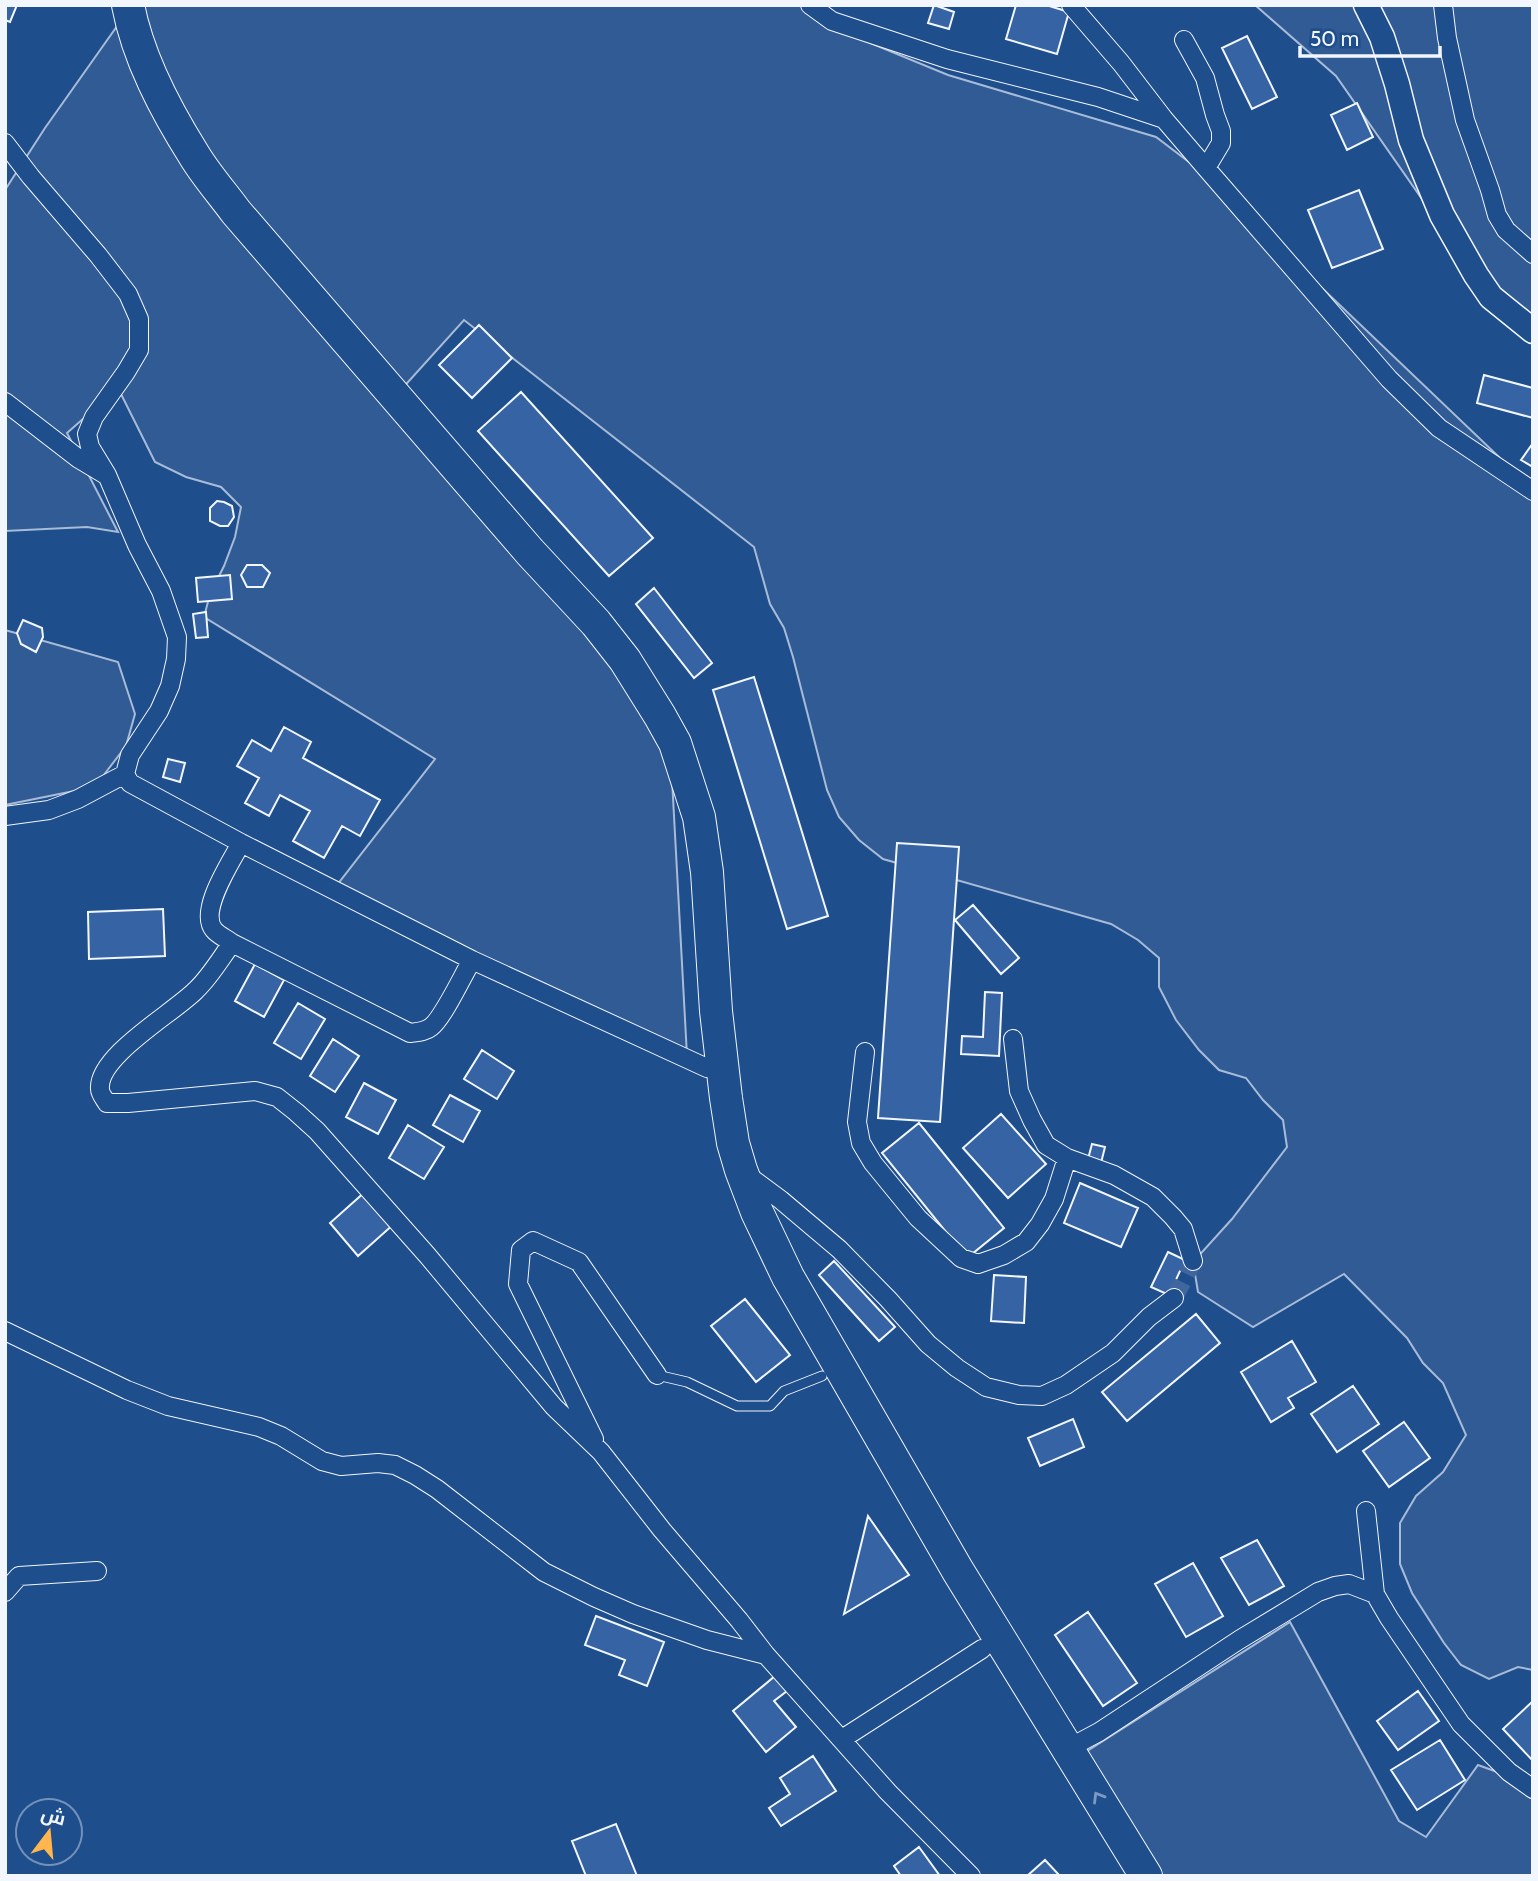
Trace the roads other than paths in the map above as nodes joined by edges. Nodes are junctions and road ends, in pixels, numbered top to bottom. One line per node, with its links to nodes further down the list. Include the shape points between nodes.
1 (110, 5): 23 (highway, via 139,92 204,201 260,271 569,621 624,691 663,770 692,870)
2 (128, 5): 25 (highway, via 141,53 195,157 263,244 596,623 625,660 675,743 699,817 716,1010 733,1143)
3 (810, 5): 8 (street, via 832,20 947,59 1098,97)
4 (1071, 5): 8 (street)
5 (1366, 5): 12 (main road, via 1382,37 1411,139 1442,215 1491,297)
6 (1443, 5): 11 (street, via 1465,120 1497,215 1506,230)
7 (1184, 40): 10 (street, via 1205,78 1221,131 1221,144)
8 (1164, 119): 10 (street)
9 (5, 143): 14 (street, via 106,264 139,319 139,350 94,417 88,434 90,447)
10 (1206, 168): 15 (street, via 1389,379 1439,428)
11 (1533, 254)
12 (1533, 331)
13 (5, 401): 14 (street)
14 (107, 475): 16 (street, via 177,638 170,686 130,755)
15 (1533, 491)
16 (125, 774): 17 (street, via 50,810); 18 (street, via 130,783)
17 (5, 816)
18 (241, 843): 19 (street, via 209,909 214,930); 20 (street)
19 (232, 943): 20 (street, via 410,1033 431,1027); 31 (street, via 196,990 106,1069 100,1091 107,1103 255,1091 277,1097 317,1131 554,1407)
20 (472, 960): 23 (street)
21 (1013, 1039): 24 (street, via 1019,1091 1032,1120 1046,1144)
22 (864, 1052): 24 (street, via 857,1122 861,1143 918,1218 961,1258 978,1264 1026,1242 1054,1199)
23 (707, 1068): 30 (highway, via 723,1170 737,1217)
24 (1067, 1158): 26 (street, via 1114,1175 1153,1197 1183,1229)
25 (741, 1170): 27 (street, via 839,1249 929,1344 986,1387 1042,1396 1066,1385 1113,1353); 39 (highway, via 789,1277 958,1571)
26 (1193, 1261)
27 (1174, 1298)
28 (5, 1331): 37 (street, via 127,1390 168,1406 259,1427 322,1461 341,1466 395,1465 437,1489 544,1572 633,1614)
29 (657, 1375): 30 (lane, via 687,1382 737,1406 770,1406 784,1391); 31 (street, via 579,1262 533,1241 521,1250 518,1284)
30 (822, 1376): 36 (highway)
31 (601, 1452): 37 (street)
32 (1366, 1511): 35 (street)
33 (97, 1571): 34 (street, via 19,1576)
34 (5, 1592)
35 (1375, 1594): 39 (street, via 1349,1584 1318,1592); 40 (street, via 1461,1724 1508,1772)
36 (982, 1649): 38 (street); 42 (highway)
37 (766, 1655): 38 (street)
38 (842, 1739): 41 (street)
39 (1069, 1748): 43 (highway, one-way to 39)
40 (1533, 1789)
41 (971, 1876)
42 (1122, 1876)
43 (1146, 1876)

